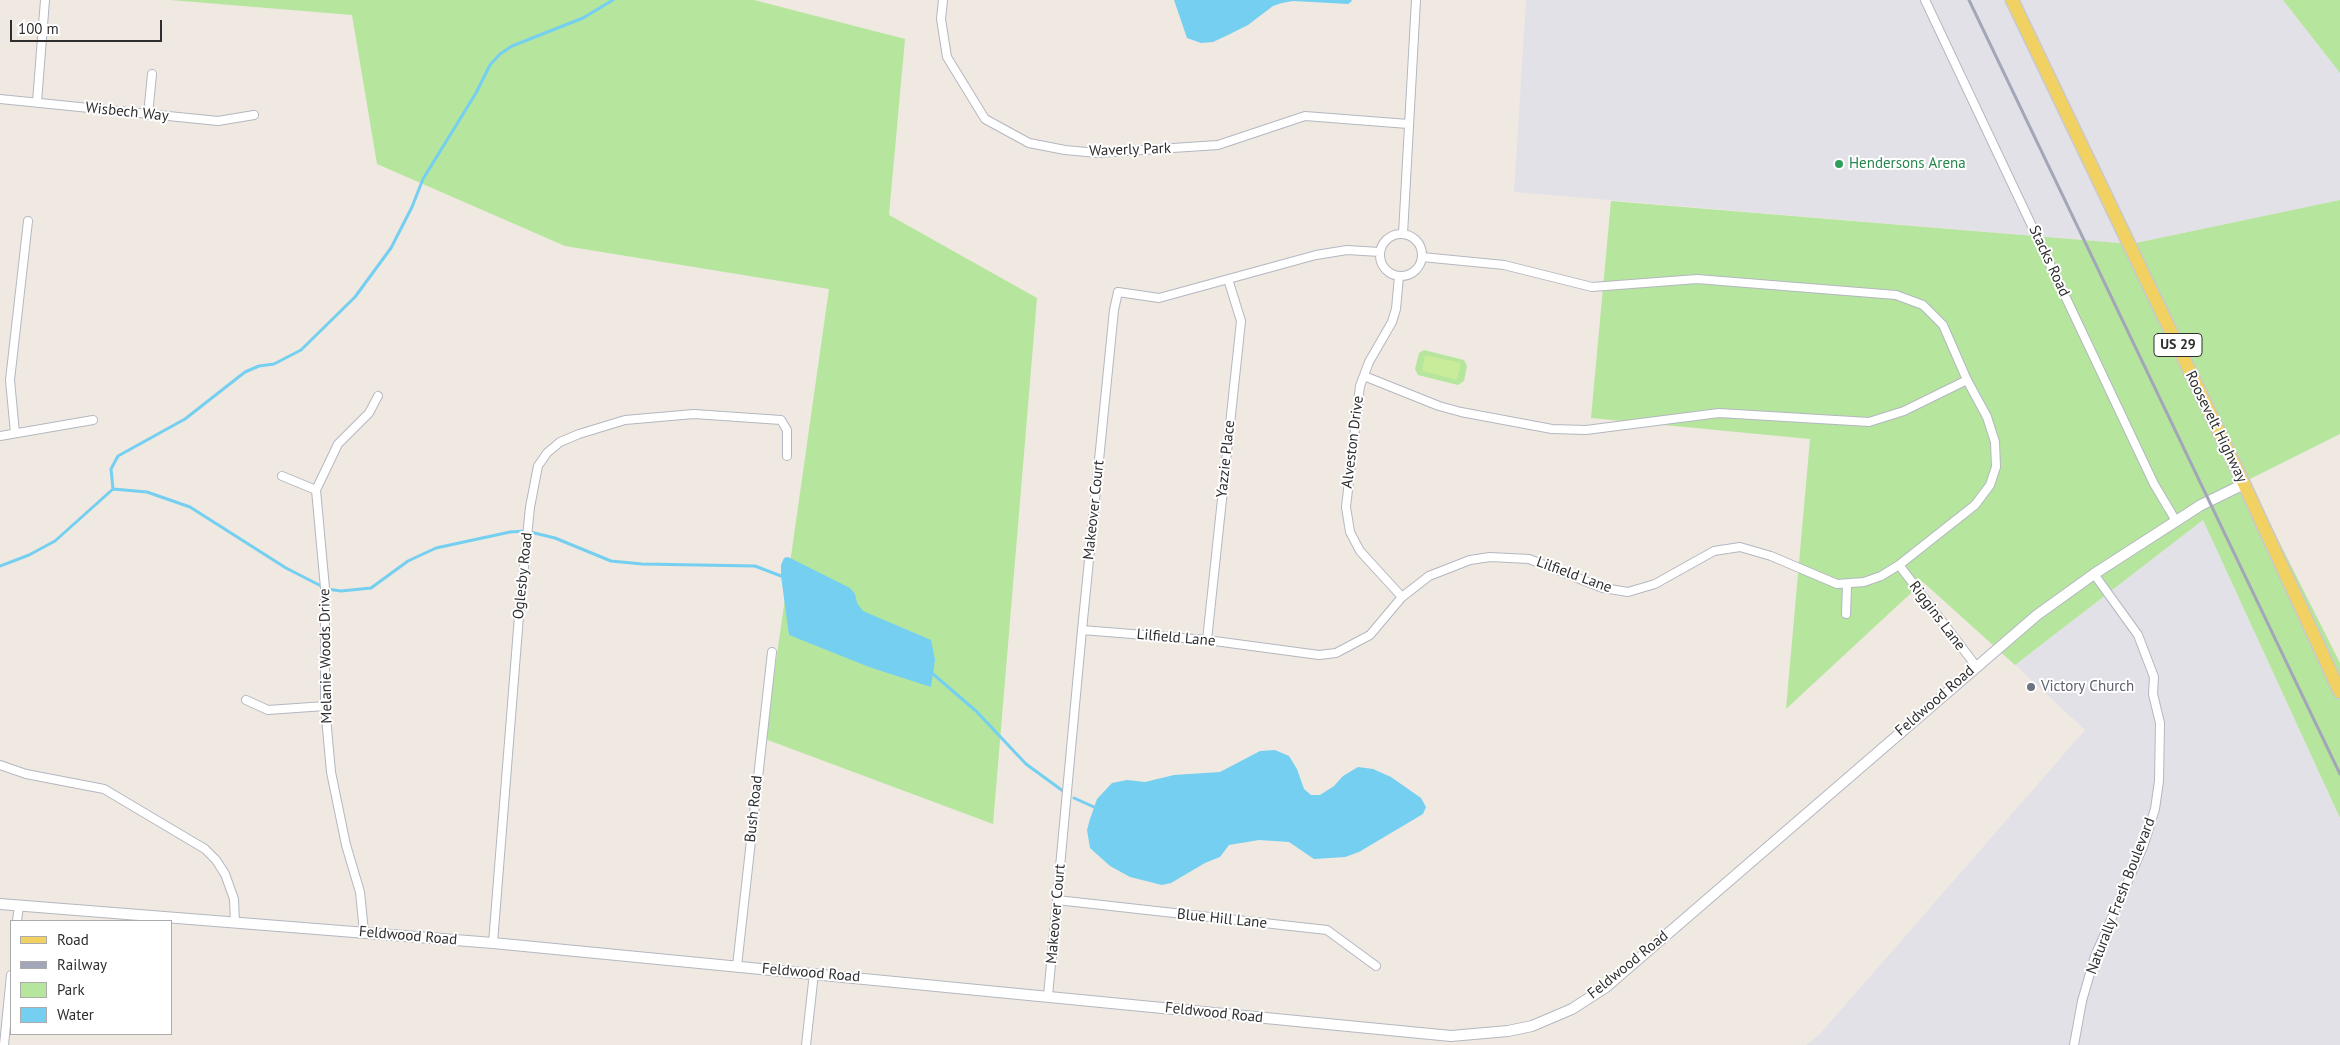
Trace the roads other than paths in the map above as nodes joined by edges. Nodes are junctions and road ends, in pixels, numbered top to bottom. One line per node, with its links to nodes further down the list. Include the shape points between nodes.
1 (45, 0): 8 (street)
2 (942, 0): 11 (street, Waverly Park, via 941,19 947,57 980,112 985,119 1029,143 1098,153 1218,145 1305,116)
3 (1416, 0): 11 (street)
4 (1925, 0): 28 (street, Stacks Road, via 2150,475)
5 (2012, 0): 26 (main road, Roosevelt Highway / US 29)
6 (152, 74): 9 (street)
7 (0, 98): 8 (street, Wisbech Way)
8 (37, 102): 9 (street, Wisbech Way)
9 (148, 114): 10 (street, Wisbech Way, via 218,121)
10 (254, 115)
11 (1408, 124): 13 (street)
12 (28, 221): 22 (street, via 10,380)
13 (1403, 234): 14 (street, via 1388,238); 15 (street, via 1418,241)
14 (1380, 252): 16 (street, via 1386,270); 17 (street, Makeover Court, via 1347,250 1316,255)
15 (1422, 257): 16 (street, via 1417,269 1406,276); 19 (street, via 1504,265 1592,287 1697,279 1896,295 1923,305 1938,320)
16 (1399, 276): 18 (street, Alveston Drive, via 1392,322)
17 (1228, 279): 34 (street, Makeover Court, via 1158,298 1118,292); 35 (street, Yazzie Place, via 1241,321)
18 (1364, 376): 19 (street, via 1461,412 1552,429 1586,430 1719,413 1869,422 1904,411); 32 (street, Alveston Drive, via 1360,386 1346,506 1350,532 1360,551)
19 (1967, 380): 29 (street, via 1993,432 1997,460 1994,477 1975,505)
20 (378, 396): 27 (street, via 369,412 338,444)
21 (93, 420): 22 (street)
22 (15, 433): 23 (street)
23 (0, 436)
24 (787, 456): 48 (street, Oglesby Road, via 787,430 781,420 694,414 625,420 579,434 560,442 546,453 538,466 530,506 519,616)
25 (282, 476): 27 (street)
26 (2244, 484): 28 (street, Feldwood Road); 38 (main road, Roosevelt Highway / US 29)
27 (316, 490): 40 (street, Melanie Woods Drive, via 325,588)
28 (2176, 521): 30 (street, Feldwood Road)
29 (1899, 566): 31 (street, Lilfield Lane, via 1871,580); 37 (street, Riggins Lane)
30 (2094, 574): 37 (street, Feldwood Road, via 2036,615); 57 (street, Naturally Fresh Boulevard, via 2138,635 2154,677 2152,690 2160,723 2160,781 2143,847 2095,956)
31 (1847, 584): 32 (street, Lilfield Lane, via 1828,581 1771,556 1740,547 1714,551 1655,584 1628,592 1603,588 1529,559 1490,557 1470,560 1429,576); 33 (street)
32 (1402, 597): 35 (street, Lilfield Lane, via 1370,635 1336,653 1319,655)
33 (1846, 614)
34 (1082, 630): 35 (street, Lilfield Lane); 42 (street, Makeover Court)
35 (1207, 640)
36 (772, 652): 49 (street, Bush Road)
37 (1976, 666): 54 (street, Feldwood Road, via 1606,987 1572,1009 1532,1026)
38 (2340, 692)
39 (246, 700): 40 (street, via 268,710)
40 (325, 706): 47 (street, Melanie Woods Drive, via 332,772 346,846 360,892)
41 (0, 765): 46 (street, via 26,774 104,789 205,849 225,874 234,899)
42 (1057, 900): 50 (street, Blue Hill Lane, via 1327,930); 53 (street, Makeover Court)
43 (0, 904): 44 (street, Feldwood Road)
44 (19, 906): 45 (street); 46 (street, Feldwood Road)
45 (17, 920)
46 (235, 923): 47 (street, Feldwood Road)
47 (364, 932): 48 (street, Feldwood Road)
48 (493, 943): 49 (street, Feldwood Road)
49 (737, 966): 51 (street, Feldwood Road)
50 (1376, 966)
51 (814, 973): 53 (street, Feldwood Road); 56 (street)
52 (10, 985): 55 (street)
53 (1048, 996): 54 (street, Feldwood Road)
54 (1450, 1041)
55 (4, 1045)
56 (806, 1045)
57 (2074, 1045)

